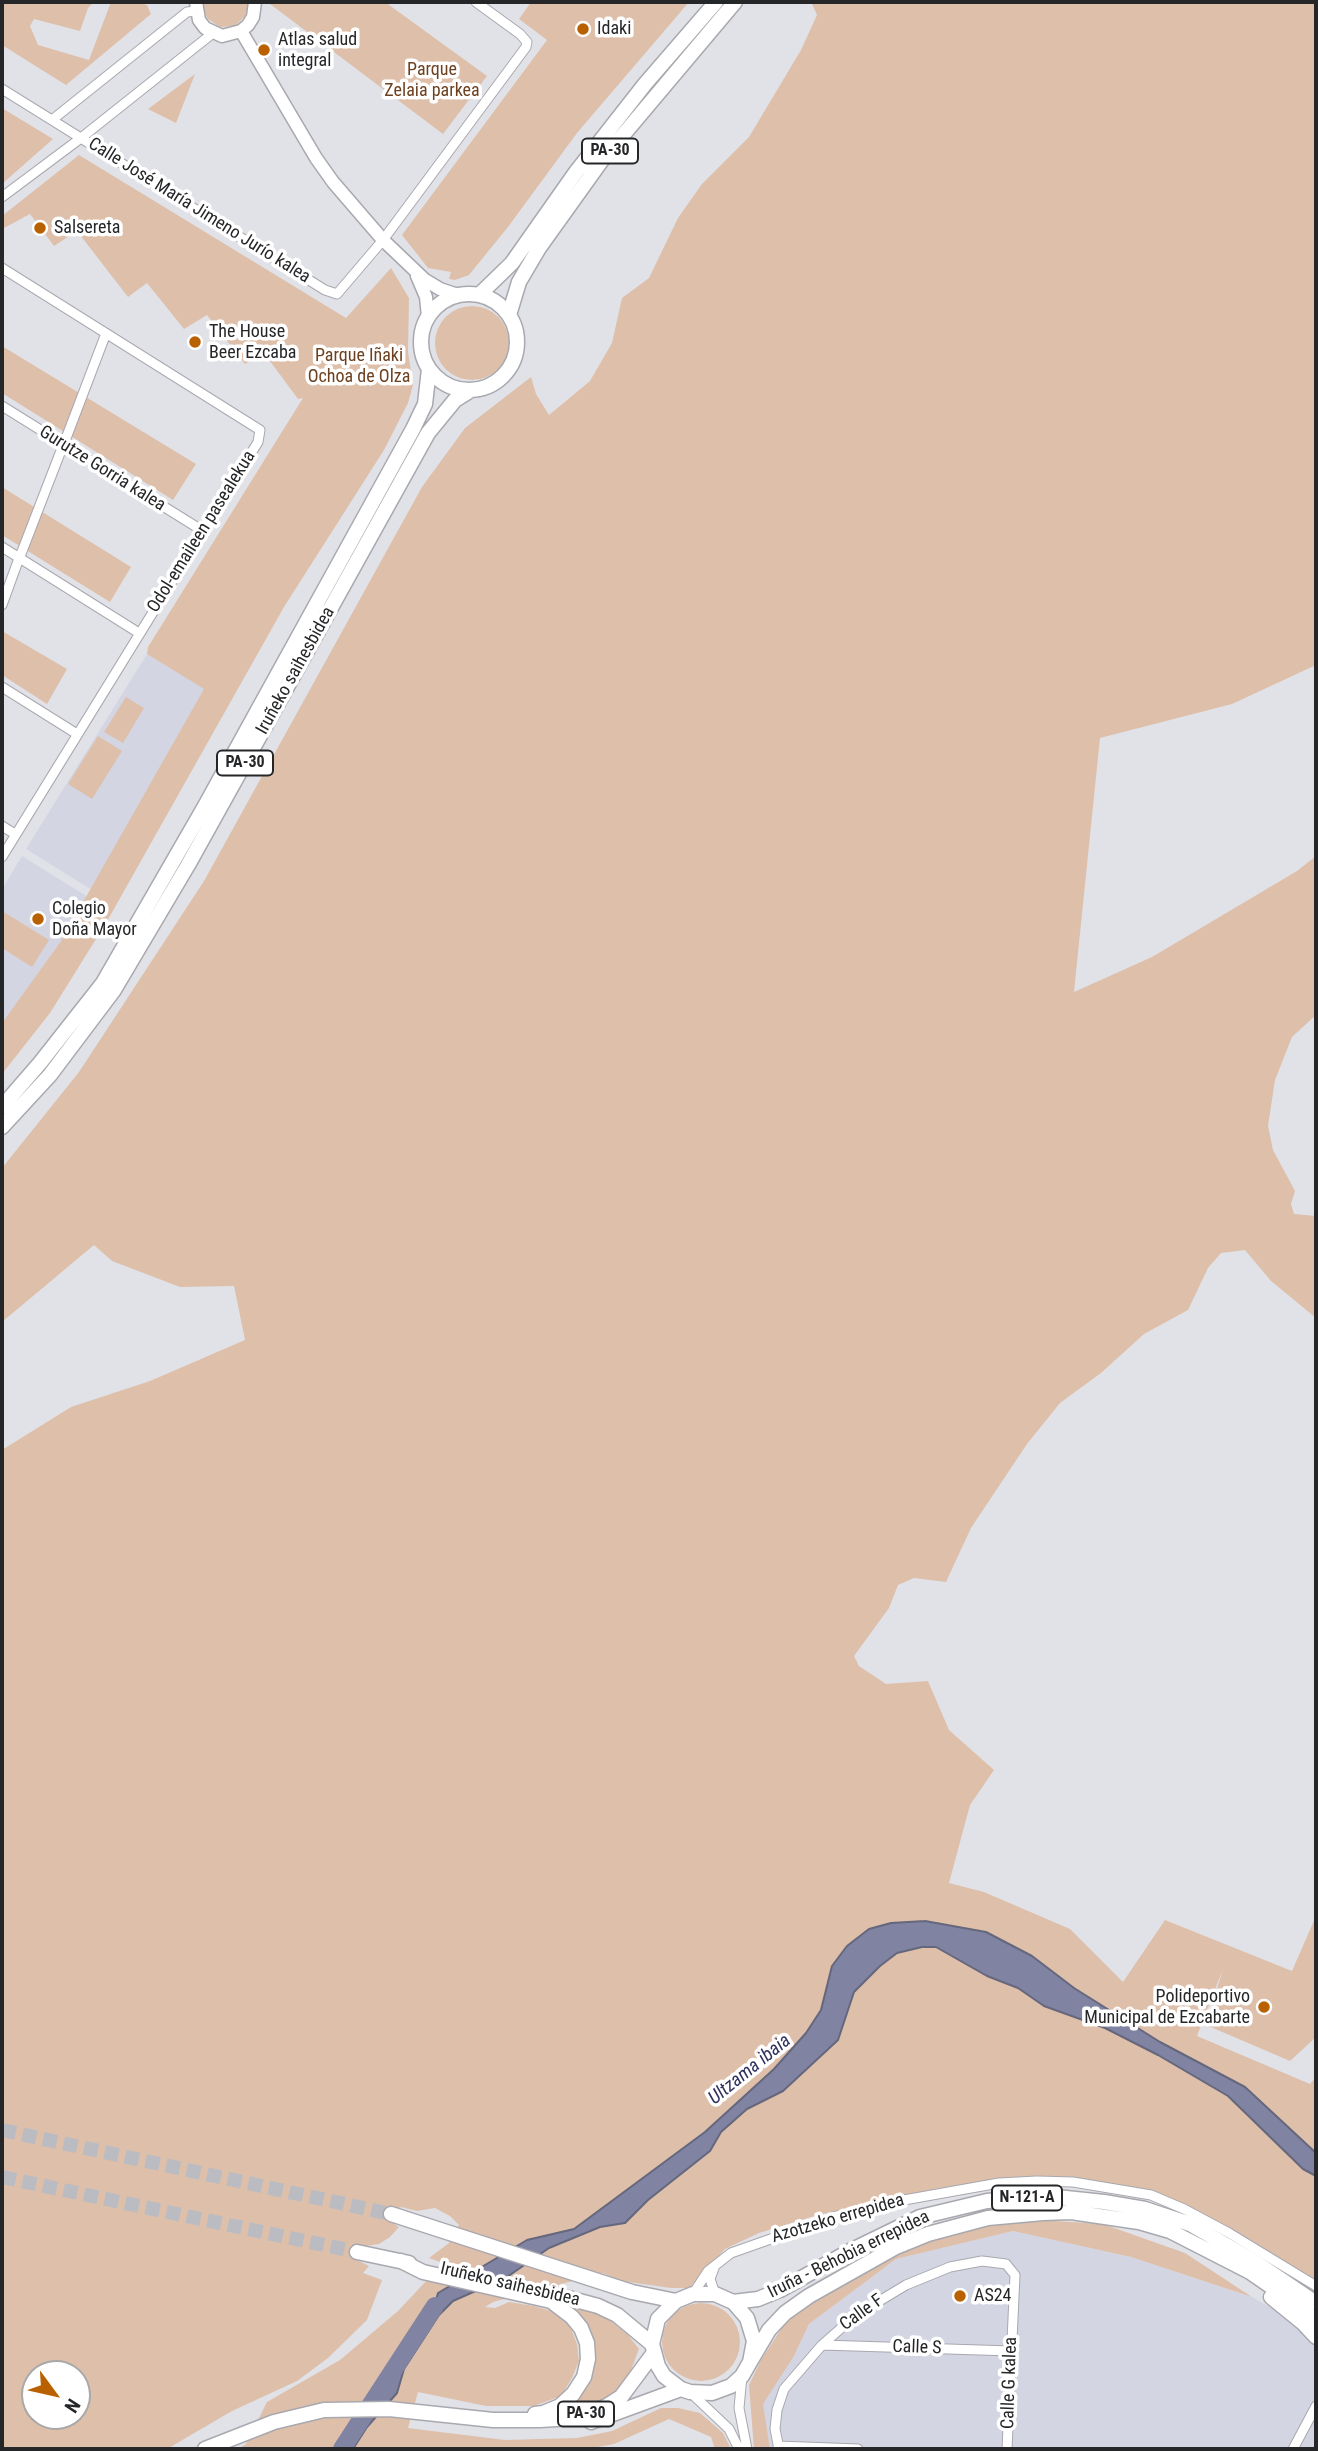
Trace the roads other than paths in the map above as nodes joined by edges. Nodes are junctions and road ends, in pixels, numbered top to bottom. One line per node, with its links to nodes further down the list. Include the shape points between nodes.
1 (255, 2): 6 (main road, via 253,16)
2 (476, 2): 12 (street, via 520,34 526,47)
3 (716, 2): 16 (highway, PA-30, via 593,150 512,263)
4 (735, 2): 17 (highway, PA-30, via 602,160 539,248 519,282)
5 (193, 5): 7 (main road, via 199,20); 9 (street)
6 (241, 32): 7 (main road); 12 (main road, via 322,166)
7 (213, 33): 10 (street)
8 (2, 89): 9 (street, Calle José María Jimeno Jurío kalea)
9 (52, 120): 10 (street, Calle José María Jimeno Jurío kalea)
10 (81, 138): 11 (street); 12 (street, Calle José María Jimeno Jurío kalea, via 325,290 337,294)
11 (2, 197)
12 (383, 240): 14 (main road)
13 (2, 268): 23 (street, Odol-emaileen pasealekua, via 260,430 258,442)
14 (413, 269): 15 (main road, via 425,281); 18 (main road, via 426,297)
15 (458, 295): 16 (highway); 18 (highway)
16 (479, 295): 17 (highway)
17 (509, 315): 21 (highway, PA-30, via 517,342 511,363 498,380)
18 (428, 317): 20 (highway, PA-30, via 421,343)
19 (105, 336): 25 (street)
20 (429, 369): 21 (highway, via 455,388); 32 (highway, Iruñeko saihesbidea / PA-30, via 425,404 413,429 103,983)
21 (471, 390): 33 (highway, Iruñeko saihesbidea / PA-30, via 455,400 428,433 114,990 50,1075)
22 (2, 406): 23 (street, Gurutze Gorria kalea)
23 (203, 531): 26 (street, Odol-emaileen pasealekua)
24 (2, 547): 26 (street)
25 (2, 605)
26 (139, 633): 28 (street, Odol-emaileen pasealekua)
27 (2, 687): 28 (street)
28 (77, 734): 30 (street, Odol-emaileen pasealekua)
29 (2, 826): 30 (street)
30 (15, 834): 31 (street, Odol-emaileen pasealekua)
31 (2, 857)
32 (2, 1107)
33 (2, 1127)
34 (391, 2214): 43 (highway, Iruñeko saihesbidea, via 632,2292)
35 (1183, 2238): 46 (highway, Iruña - Behobia errepidea / N-121-A, via 1250,2272); 47 (highway, via 1280,2304); 51 (highway, Iruña - Behobia errepidea / N-121-A, via 1139,2222 1071,2212 988,2218 928,2234 896,2247 785,2313)
36 (357, 2252): 42 (highway, Iruñeko saihesbidea)
37 (716, 2263): 39 (street, Azotzeko errepidea, via 744,2247 820,2221 904,2200 999,2183 1073,2182 1151,2195 1184,2209); 40 (street, Azotzeko errepidea); 41 (street, via 710,2280)
38 (1015, 2275): 48 (street, Calle F, via 1006,2264 982,2261 924,2276 856,2315); 50 (street, Calle G kalea)
39 (1316, 2286)
40 (692, 2294): 41 (highway, PA-30); 43 (highway, PA-30)
41 (715, 2294): 44 (highway, PA-30)
42 (544, 2295): 49 (highway, Iruñeko saihesbidea, via 598,2306 617,2315); 55 (highway, via 572,2317 587,2343 584,2376 573,2394 543,2413 456,2408)
43 (676, 2301): 49 (highway, PA-30, via 658,2319)
44 (733, 2302): 45 (highway, Iruña - Behobia errepidea / N-121-A, via 780,2290 920,2217 987,2201 1047,2196 1145,2209 1189,2224 1254,2260); 51 (highway, via 752,2329)
45 (1316, 2303)
46 (1316, 2320)
47 (1316, 2337)
48 (822, 2345): 50 (street, Calle S); 57 (street, Calle F, via 784,2389 775,2429)
49 (653, 2349): 53 (highway, via 664,2376); 56 (highway, PA-30, via 621,2397 591,2413 547,2420)
50 (1011, 2351): 62 (street, Calle G kalea)
51 (750, 2362): 52 (highway)
52 (742, 2376): 53 (highway, PA-30, via 712,2393); 60 (street, via 740,2408)
53 (686, 2391): 56 (highway, PA-30, via 578,2425 516,2426); 59 (street, via 729,2429)
54 (1315, 2411): 63 (street)
55 (426, 2412): 56 (highway, PA-30); 58 (highway, PA-30, via 324,2410 274,2422)
56 (493, 2420)
57 (778, 2448): 61 (street)
58 (205, 2449)
59 (739, 2449)
60 (747, 2449)
61 (858, 2449)
62 (1007, 2449)
63 (1293, 2449)

